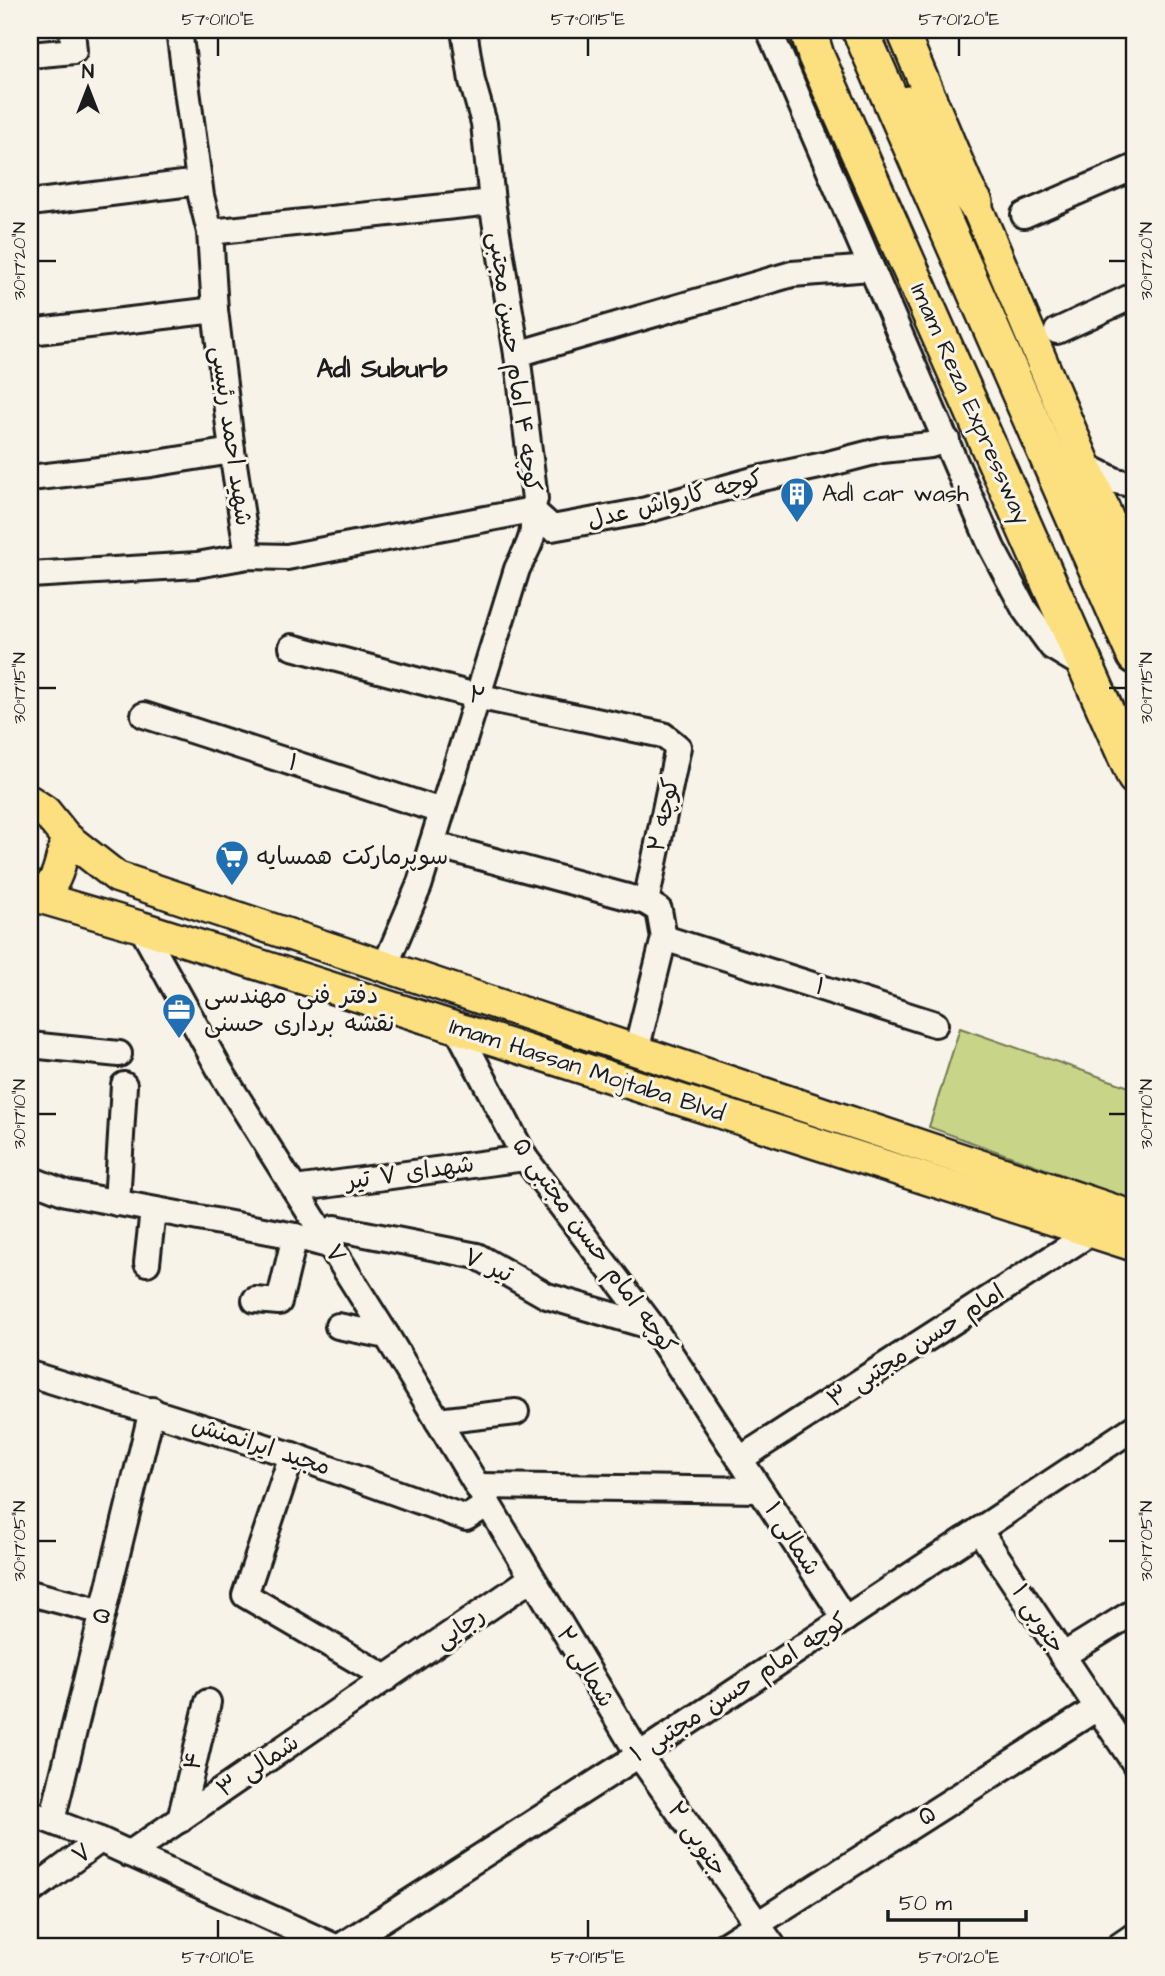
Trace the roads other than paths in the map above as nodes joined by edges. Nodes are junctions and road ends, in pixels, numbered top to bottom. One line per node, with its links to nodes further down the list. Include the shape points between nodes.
1 (72, 30): 8 (street, via 74,51)
2 (179, 30): 10 (street, شهید احمد رئیسی)
3 (464, 30): 11 (street, کوچه ۴ امام حسن مجتبی, via 484,123)
4 (769, 30): 16 (street)
5 (808, 30): 35 (highway, Imam Reza Expressway)
6 (860, 30): 13 (highway); 34 (highway, Imam Reza Expressway)
7 (902, 30): 13 (main road)
8 (30, 55)
9 (1135, 167): 14 (street)
10 (199, 182): 12 (street); 15 (street, شهید احمد رئیسی)
11 (492, 202): 15 (street); 21 (street, کوچه ۴ امام حسن مجتبی)
12 (30, 203)
13 (975, 203): 25 (main road)
14 (1024, 215)
15 (210, 232): 18 (street, شهید احمد رئیسی)
16 (871, 268): 21 (street, via 792,274); 22 (street)
17 (1135, 295): 19 (street)
18 (215, 310): 20 (street); 24 (street, شهید احمد رئیسی)
19 (1057, 331)
20 (30, 332)
21 (517, 354): 29 (street, کوچه ۴ امام حسن مجتبی, via 535,499)
22 (947, 440): 23 (street, کوچه کارواش عدل); 35 (street, via 992,548 1025,610 1052,647)
23 (915, 446): 26 (street, via 909,458); 29 (street, کوچه کارواش عدل, via 753,480 639,512 552,528)
24 (232, 451): 27 (street); 30 (street, شهید احمد رئیسی)
25 (1087, 467): 28 (street); 32 (main road)
26 (875, 468)
27 (30, 478)
28 (1135, 485)
29 (532, 510): 30 (street, شهید احمد رئیسی, via 287,557); 36 (street, کوچه ۴ امام حسن مجتبی, via 533,531)
30 (248, 556): 31 (street, via 197,565)
31 (30, 575)
32 (1135, 582)
33 (292, 648): 36 (street, ۲)
34 (1135, 656)
35 (1087, 668): 39 (highway, Imam Reza Expressway)
36 (476, 696): 38 (street, ۲); 41 (street, کوچه ۴ امام حسن مجتبی)
37 (144, 715): 41 (street, ۱)
38 (663, 735): 45 (street, کوچه ۲, via 678,747)
39 (1135, 776)
40 (30, 801): 42 (main road, Imam Hassan Mojtaba Blvd, via 45,811)
41 (441, 811): 43 (street, کوچه ۴ امام حسن مجتبی)
42 (66, 837): 44 (main road, via 56,880); 48 (main road, Imam Hassan Mojtaba Blvd, via 117,877)
43 (432, 844): 45 (street); 48 (street, کوچه ۴ امام حسن مجتبی)
44 (34, 898): 46 (main road, Imam Hassan Mojtaba Blvd)
45 (646, 902): 47 (street, via 659,909)
46 (141, 927): 50 (main road, Imam Hassan Mojtaba Blvd); 57 (street, ۷, via 222,1072)
47 (664, 938): 49 (street, ۱); 52 (street)
48 (386, 966): 52 (main road, Imam Hassan Mojtaba Blvd)
49 (935, 1024)
50 (457, 1028): 55 (street, کوچه امام حسن مجتبی ۵); 61 (main road, Imam Hassan Mojtaba Blvd)
51 (30, 1045): 53 (street)
52 (636, 1052): 60 (main road, Imam Hassan Mojtaba Blvd)
53 (118, 1054)
54 (124, 1085): 58 (street)
55 (525, 1158): 57 (street, شهدای ۷ تیر); 68 (street, کوچه امام حسن مجتبی ۵)
56 (30, 1179): 58 (street, via 66,1194)
57 (295, 1189): 63 (street, ۷)
58 (117, 1203): 59 (street)
59 (153, 1210): 62 (street); 65 (street)
60 (1135, 1217)
61 (1091, 1232): 64 (main road, Imam Hassan Mojtaba Blvd); 76 (street, امام حسن مجتبی ۳)
62 (295, 1236): 63 (street); 66 (street, via 279,1302)
63 (331, 1246): 68 (street, ۷ تیر, via 335,1228 477,1256 547,1296); 69 (street, ۷)
64 (1135, 1246)
65 (147, 1264)
66 (254, 1300)
67 (338, 1326): 69 (street)
68 (653, 1327): 76 (street, کوچه امام حسن مجتبی ۵)
69 (387, 1336): 73 (street, ۷)
70 (30, 1374): 71 (street, مجید ایرانمنش)
71 (152, 1410): 75 (street, مجید ایرانمنش); 83 (street, ۵)
72 (516, 1412): 73 (street)
73 (438, 1421): 78 (street, ۷)
74 (1135, 1427): 79 (street, کوچه امام حسن مجتبی ۱)
75 (292, 1455): 78 (street, مجید ایرانمنش, via 466,1518); 86 (street, via 245,1595)
76 (740, 1459): 77 (street, ۱ شمالی)
77 (760, 1490): 78 (street); 84 (street, ۱ شمالی)
78 (483, 1495): 80 (street, ۷)
79 (979, 1530): 84 (street, کوچه امام حسن مجتبی ۱); 85 (street, ۱ جنوبی)
80 (532, 1578): 86 (street, رجایی); 89 (street, ۲ شمالی)
81 (30, 1593): 83 (street)
82 (1135, 1611): 85 (street)
83 (103, 1612): 91 (street, ۵)
84 (845, 1619): 89 (street, کوچه امام حسن مجتبی ۱)
85 (1062, 1656): 88 (street, ۱ جنوبی)
86 (387, 1678): 92 (street, ۳ شمالی)
87 (208, 1702): 92 (street, ۴)
88 (1097, 1708): 90 (street, ۱ جنوبی); 96 (street, ۵)
89 (639, 1755): 96 (street, ۲ جنوبی); 101 (street, کوچه امام حسن مجتبی ۱)
90 (1135, 1764)
91 (41, 1817): 93 (street)
92 (180, 1820): 94 (street, ۳ شمالی)
93 (100, 1840): 94 (street); 95 (street, ۷)
94 (130, 1854): 97 (street)
95 (30, 1892)
96 (756, 1924): 102 (street, ۵); 103 (street, ۲ جنوبی)
97 (300, 1931): 99 (street); 100 (street)
98 (1135, 1935): 104 (street)
99 (279, 1946)
100 (333, 1946)
101 (341, 1946)
102 (723, 1946)
103 (774, 1946)
104 (1119, 1946)

